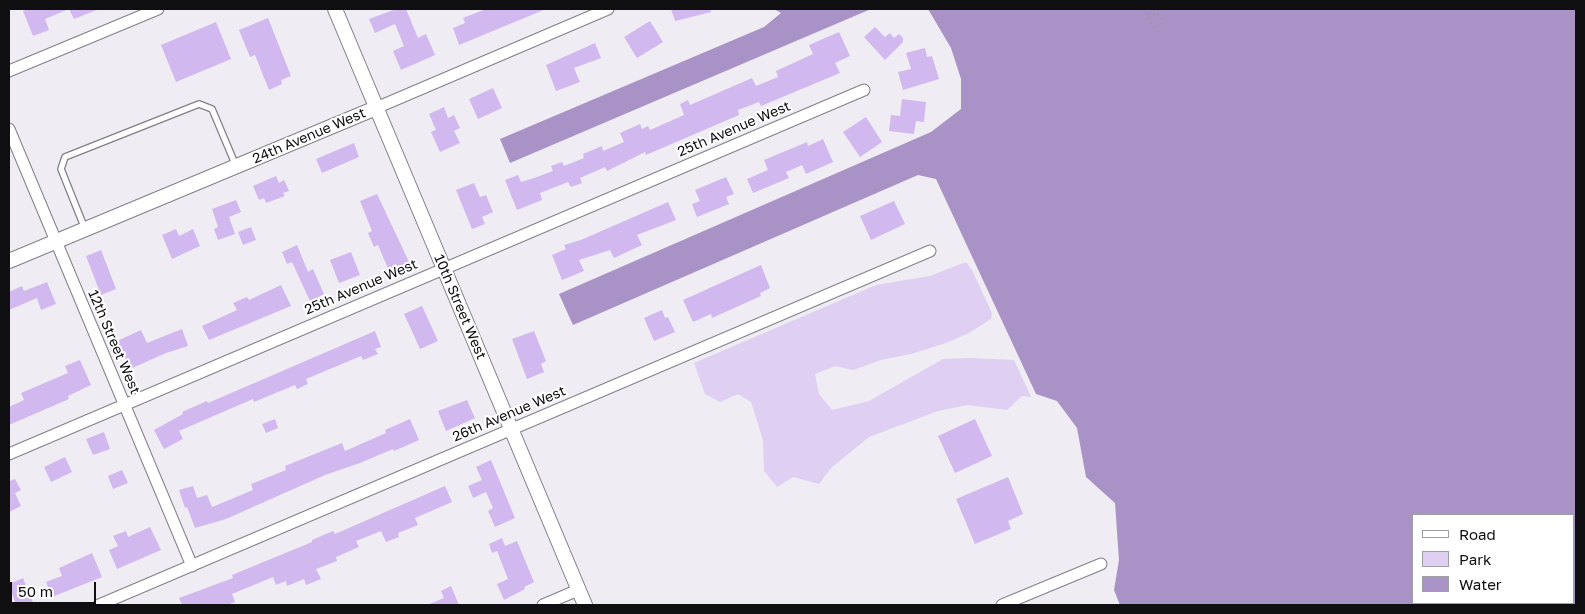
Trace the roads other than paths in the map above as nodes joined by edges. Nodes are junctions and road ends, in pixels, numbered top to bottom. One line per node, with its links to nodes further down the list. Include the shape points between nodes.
1 (158, 9): 4 (street)
2 (335, 9): 6 (street, 10th Street West)
3 (608, 9): 6 (street, 24th Avenue West)
4 (9, 71)
5 (864, 90): 13 (street, 25th Avenue West)
6 (376, 108): 8 (street, 24th Avenue West); 13 (street, 10th Street West)
7 (9, 129): 10 (street, 12th Street West)
8 (236, 166): 9 (street, 24th Avenue West); 9 (lane, via 212,109 199,104 65,157 61,169)
9 (85, 229): 10 (street, 24th Avenue West)
10 (56, 241): 12 (street, 24th Avenue West); 14 (street, 12th Street West)
11 (930, 250): 15 (street, 26th Avenue West)
12 (9, 261)
13 (444, 268): 14 (street, 25th Avenue West); 15 (street, 10th Street West)
14 (124, 405): 16 (street, 25th Avenue West); 18 (street, 12th Street West)
15 (511, 429): 18 (street, 26th Avenue West); 19 (street, 10th Street West)
16 (9, 454)
17 (1101, 564): 23 (street)
18 (192, 566): 20 (street, 26th Avenue West)
19 (578, 590): 21 (street); 22 (street, 10th Street West)
20 (101, 605)
21 (543, 605)
22 (585, 605)
23 (1002, 605)

